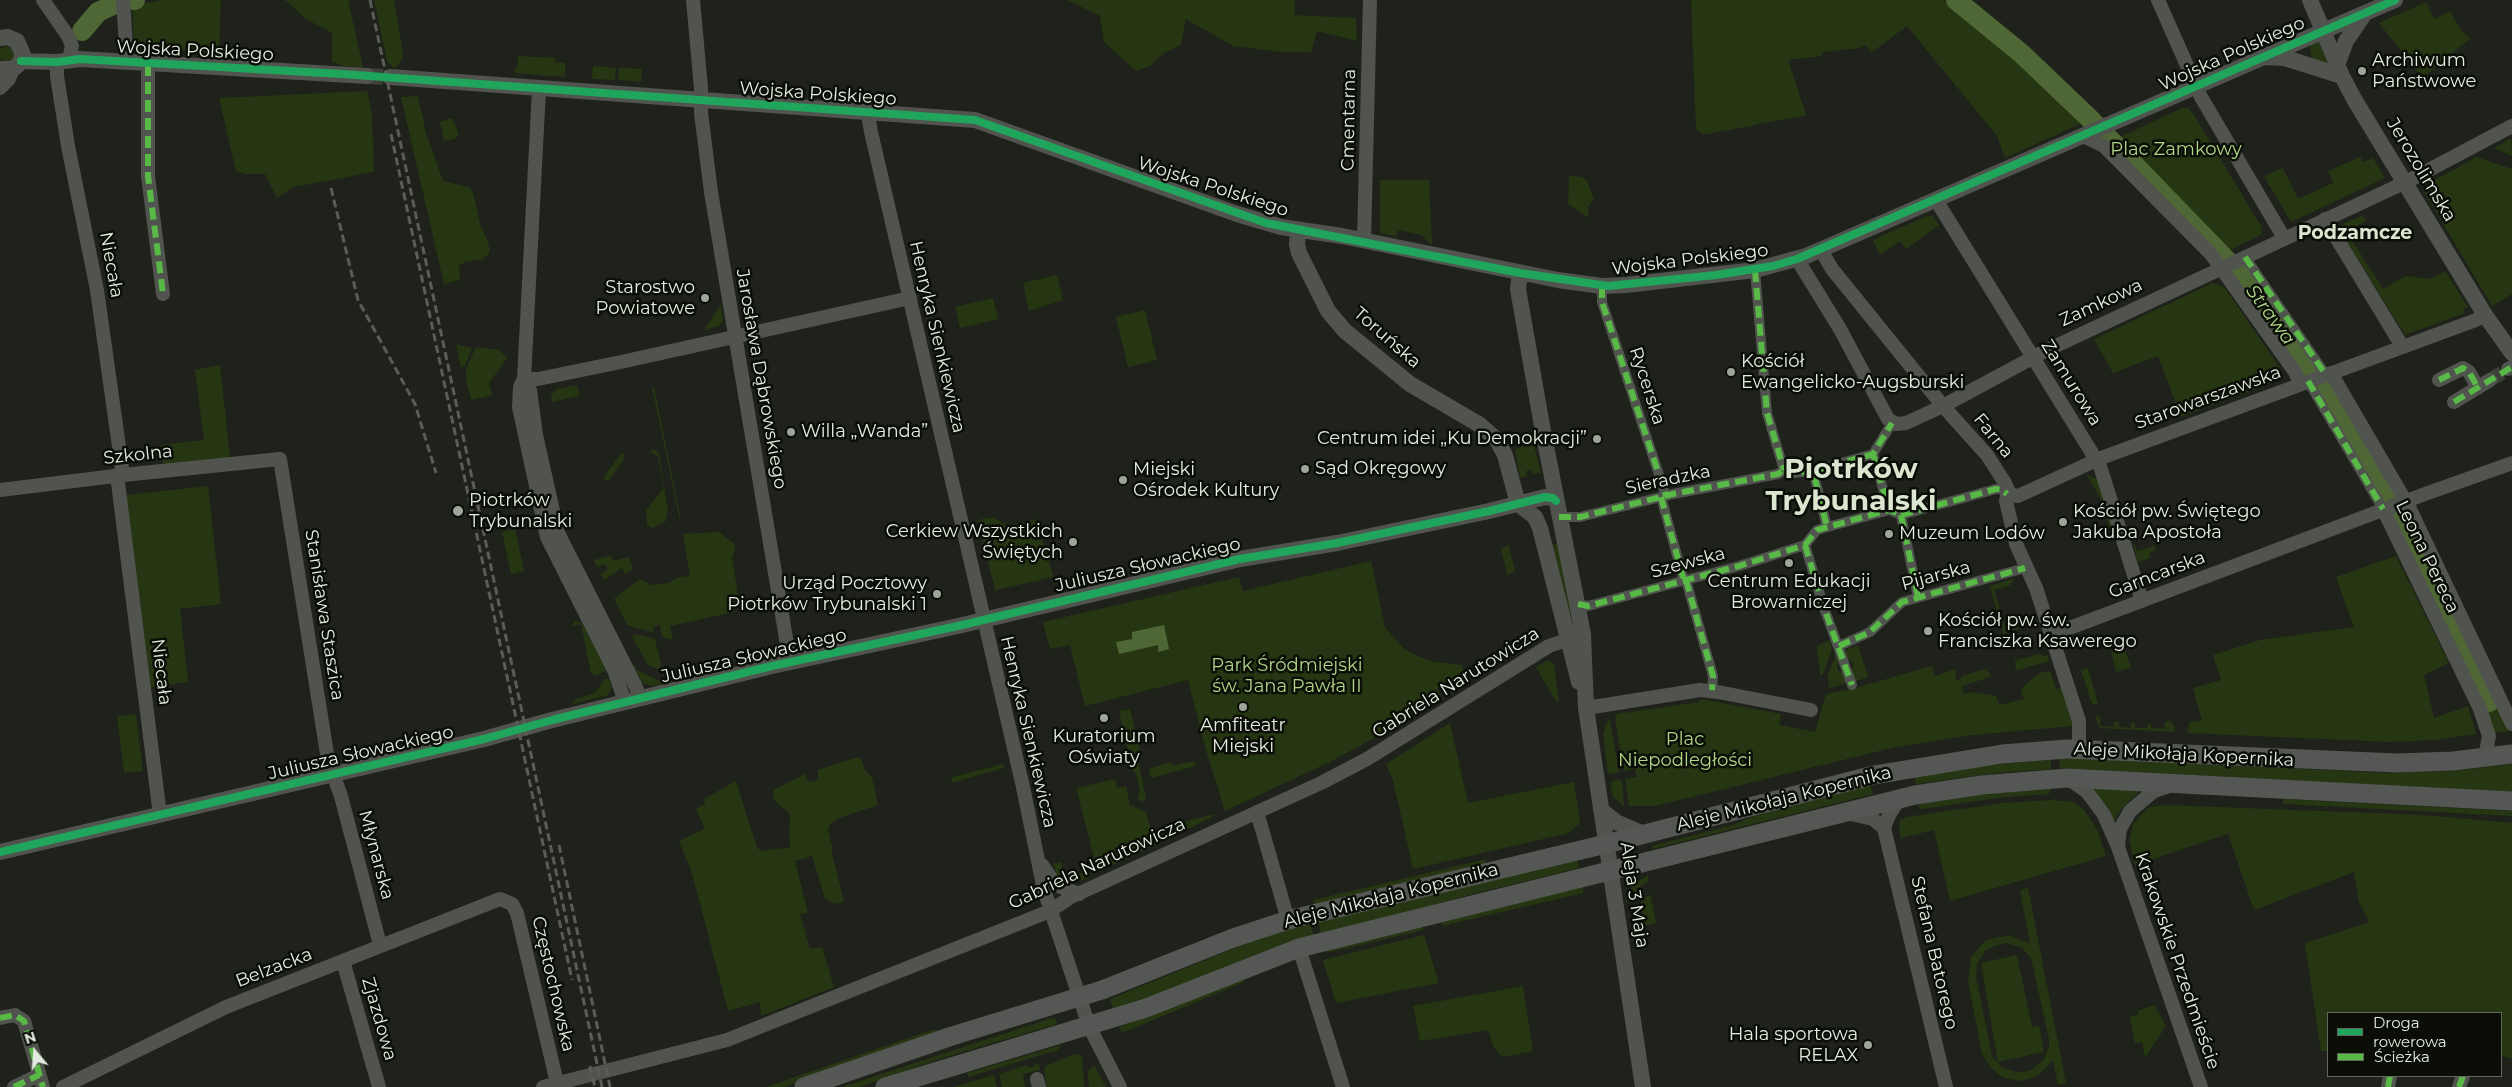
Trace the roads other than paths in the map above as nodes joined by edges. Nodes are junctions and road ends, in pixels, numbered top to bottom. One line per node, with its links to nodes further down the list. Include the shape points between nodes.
1 (43, 0): 12 (street, Niecała, via 68,36 72,46)
2 (123, 0): 14 (street)
3 (693, 0): 22 (street, Jarosława Dąbrowskiego)
4 (1370, 0): 31 (street, Cmentarna)
5 (2158, 0): 19 (street)
6 (2310, 0): 9 (street, Jerozolimska)
7 (2395, 0): 8 (street, Wojska Polskiego)
8 (2365, 12): 9 (street, Wojska Polskiego); 16 (street, via 2346,40)
9 (2323, 31): 11 (street, Wojska Polskiego); 16 (street, Jerozolimska)
10 (1, 34): 13 (street, via 13,39)
11 (2260, 58): 16 (street, via 2285,58); 19 (street, Wojska Polskiego)
12 (69, 59): 13 (street, Wojska Polskiego); 14 (street, Wojska Polskiego); 59 (street, Niecała, via 57,76 97,290)
13 (14, 62): 20 (street, via 9,79)
14 (127, 62): 15 (street, Wojska Polskiego)
15 (148, 64): 17 (street, Wojska Polskiego); 38 (street, via 148,176)
16 (2340, 71): 26 (street, Jerozolimska)
17 (367, 76)
18 (390, 77): 21 (street, Wojska Polskiego)
19 (2197, 86): 25 (street, Wojska Polskiego); 30 (street)
20 (0, 88)
21 (539, 89): 22 (street, Wojska Polskiego); 46 (street)
22 (701, 101): 23 (street, Wojska Polskiego); 41 (street, Jarosława Dąbrowskiego, via 710,184)
23 (873, 113): 29 (street, Wojska Polskiego, via 975,120 1250,218); 39 (street, Henryka Sienkiewicza, via 870,126)
24 (2512, 126): 26 (street, Zamkowa)
25 (2088, 134): 27 (street, Wojska Polskiego); 34 (street, Leona Pereca, via 2104,146 2211,254)
26 (2406, 182): 28 (street, Zamkowa); 40 (street, Jerozolimska)
27 (1936, 200): 32 (street, Wojska Polskiego); 44 (street, Zamurowa)
28 (2325, 220): 30 (street, Zamkowa); 42 (street)
29 (1298, 230): 31 (street, Wojska Polskiego); 63 (street, Toruńska, via 1296,244 1299,253 1328,311 1346,331 1410,384 1480,425 1497,440 1505,456)
30 (2284, 238): 34 (street, Zamkowa)
31 (1364, 241): 36 (street, Wojska Polskiego)
32 (1821, 250): 33 (street, Wojska Polskiego); 51 (street, Farna, via 1832,269)
33 (1797, 259): 35 (street, Wojska Polskiego); 52 (street)
34 (2231, 263): 44 (street, Zamkowa); 45 (street, Leona Pereca); 45 (street, Leona Pereca, via 2295,372)
35 (1755, 270): 37 (street, Wojska Polskiego); 57 (street, via 1767,413)
36 (1520, 273): 37 (street, Wojska Polskiego); 65 (street, via 1518,289)
37 (1602, 286): 62 (street, Rycerska, via 1602,302)
38 (163, 294)
39 (910, 298): 41 (street); 76 (street, Henryka Sienkiewicza)
40 (2485, 315): 42 (street, Starowarszawska); 43 (street, Jerozolimska)
41 (735, 336): 46 (street, via 538,379); 81 (street, Jarosława Dąbrowskiego)
42 (2402, 346): 45 (street, Starowarszawska)
43 (2512, 353)
44 (2032, 358): 51 (street, Zamkowa); 55 (street, Zamurowa)
45 (2316, 378): 55 (street, Starowarszawska); 64 (street, Leona Pereca); 64 (street, Leona Pereca)
46 (524, 379): 84 (street, via 519,397 521,423 547,537 566,565 614,670)
47 (2439, 380): 49 (street, via 2463,368)
48 (2490, 380): 49 (street)
49 (2478, 388): 50 (street)
50 (2454, 402)
51 (1943, 406): 52 (street, Zamkowa, via 1911,421); 61 (street, Farna, via 1998,470 2005,481)
52 (1892, 423): 53 (street)
53 (1873, 454): 58 (street); 66 (street)
54 (280, 459): 59 (street, Szkolna); 91 (street, Stanisława Staszica)
55 (2097, 460): 61 (street, Starowarszawska, via 2018,496); 74 (street, Zamurowa)
56 (2512, 464): 64 (street, Garncarska)
57 (1784, 470): 58 (street, via 1794,473); 62 (street, Sieradzka, via 1778,474)
58 (1812, 471): 69 (street)
59 (120, 475): 60 (street, Szkolna); 99 (street, Niecała)
60 (0, 490)
61 (2007, 494): 68 (street, via 1996,489); 71 (street, via 2011,524)
62 (1664, 497): 65 (street, Sieradzka, via 1580,517); 72 (street, Rycerska)
63 (1518, 504): 65 (street, Juliusza Słowackiego, via 1548,497); 67 (street); 76 (street, Juliusza Słowackiego, via 1347,541 1232,560)
64 (2394, 505): 74 (street, Garncarska); 87 (street, Leona Pereca); 90 (street, Leona Pereca, via 2483,716 2489,736)
65 (1558, 509): 67 (street); 75 (street)
66 (1889, 510): 68 (street); 69 (street)
67 (1532, 514): 79 (street, via 1542,534)
68 (1901, 514): 73 (street)
69 (1827, 526): 70 (street, via 1817,530)
70 (1805, 545): 72 (street, Szewska); 80 (street)
71 (2025, 568): 73 (street, Pijarska); 78 (street, via 2036,588)
72 (1685, 581): 75 (street, Szewska, via 1588,606); 83 (street, Rycerska, via 1713,676)
73 (1918, 597): 80 (street, Pijarska, via 1897,604 1870,632)
74 (2142, 601): 78 (street, Garncarska)
75 (1578, 604): 77 (street)
76 (984, 620): 81 (street, Juliusza Słowackiego); 105 (street, Henryka Sienkiewicza)
77 (1583, 634): 79 (street, Gabriela Narutowicza); 85 (street)
78 (2051, 635): 88 (street, via 2079,723)
79 (1566, 639): 85 (street); 97 (street, Gabriela Narutowicza, via 1549,646 1376,754)
80 (1839, 646): 82 (street)
81 (790, 662): 84 (street, Juliusza Słowackiego)
82 (1852, 685)
83 (1712, 690): 85 (street); 86 (street)
84 (632, 700): 91 (street, Juliusza Słowackiego)
85 (1586, 708): 96 (street, Aleja 3 Maja)
86 (1811, 710)
87 (2512, 724)
88 (2079, 749): 90 (main road, Aleje Mikołaja Kopernika, via 2397,763); 101 (main road, Aleje Mikołaja Kopernika, via 2002,754 1874,775)
89 (2512, 754): 90 (main road, Aleje Mikołaja Kopernika)
90 (2485, 758)
91 (333, 775): 99 (street, Juliusza Słowackiego); 111 (street, Młynarska)
92 (2067, 778): 93 (main road, Aleje Mikołaja Kopernika); 94 (main road, Aleje Mikołaja Kopernika, via 1982,785); 103 (street, Krakowskie Przedmieście, via 2094,801)
93 (2179, 783): 95 (main road, Aleje Mikołaja Kopernika); 103 (street, Krakowskie Przedmieście, via 2154,791 2130,811 2120,829)
94 (1900, 798): 98 (main road, Aleje Mikołaja Kopernika); 100 (street)
95 (2512, 802)
96 (1601, 810): 101 (street, via 1616,822); 102 (street, Aleja 3 Maja)
97 (1257, 812): 107 (street, Gabriela Narutowicza); 110 (street)
98 (1844, 812): 100 (street, via 1873,819); 106 (main road, Aleje Mikołaja Kopernika)
99 (160, 814): 104 (street, Juliusza Słowackiego)
100 (1884, 828): 128 (street, Stefana Batorego)
101 (1644, 834): 102 (main road, Aleje Mikołaja Kopernika)
102 (1606, 844): 106 (street, Aleja 3 Maja); 110 (main road, Aleje Mikołaja Kopernika)
103 (2118, 847): 129 (street, Krakowskie Przedmieście)
104 (0, 852)
105 (1038, 858): 107 (street, via 1054,883); 109 (street, Henryka Sienkiewicza)
106 (1610, 872): 112 (main road, Aleje Mikołaja Kopernika); 127 (street, Aleja 3 Maja)
107 (1078, 894): 109 (street, Gabriela Narutowicza)
108 (504, 900): 111 (street, Belzacka, via 496,900); 118 (street, Częstochowska, via 512,904 517,913)
109 (1050, 911): 114 (street, Henryka Sienkiewicza); 118 (street, Gabriela Narutowicza, via 727,1040)
110 (1288, 920): 114 (main road, Aleje Mikołaja Kopernika)
111 (380, 945): 113 (street, Belzacka)
112 (1299, 948): 116 (main road, Aleje Mikołaja Kopernika, via 1146,1008); 126 (street)
113 (343, 961): 120 (street, Belzacka, via 226,1007); 121 (street, Zjazdowa)
114 (1079, 997): 116 (street, Henryka Sienkiewicza); 123 (main road, Aleje Mikołaja Kopernika)
115 (0, 1018): 117 (street, via 15,1015 24,1021)
116 (1089, 1026): 124 (main road, Aleje Mikołaja Kopernika); 125 (street, Henryka Sienkiewicza)
117 (41, 1081): 119 (street)
118 (557, 1083): 122 (street, Gabriela Narutowicza)
119 (14, 1087)
120 (63, 1087)
121 (378, 1087)
122 (543, 1087)
123 (804, 1087)
124 (885, 1087)
125 (1120, 1087)
126 (1343, 1087)
127 (1643, 1087)
128 (1946, 1087)
129 (2201, 1087)

